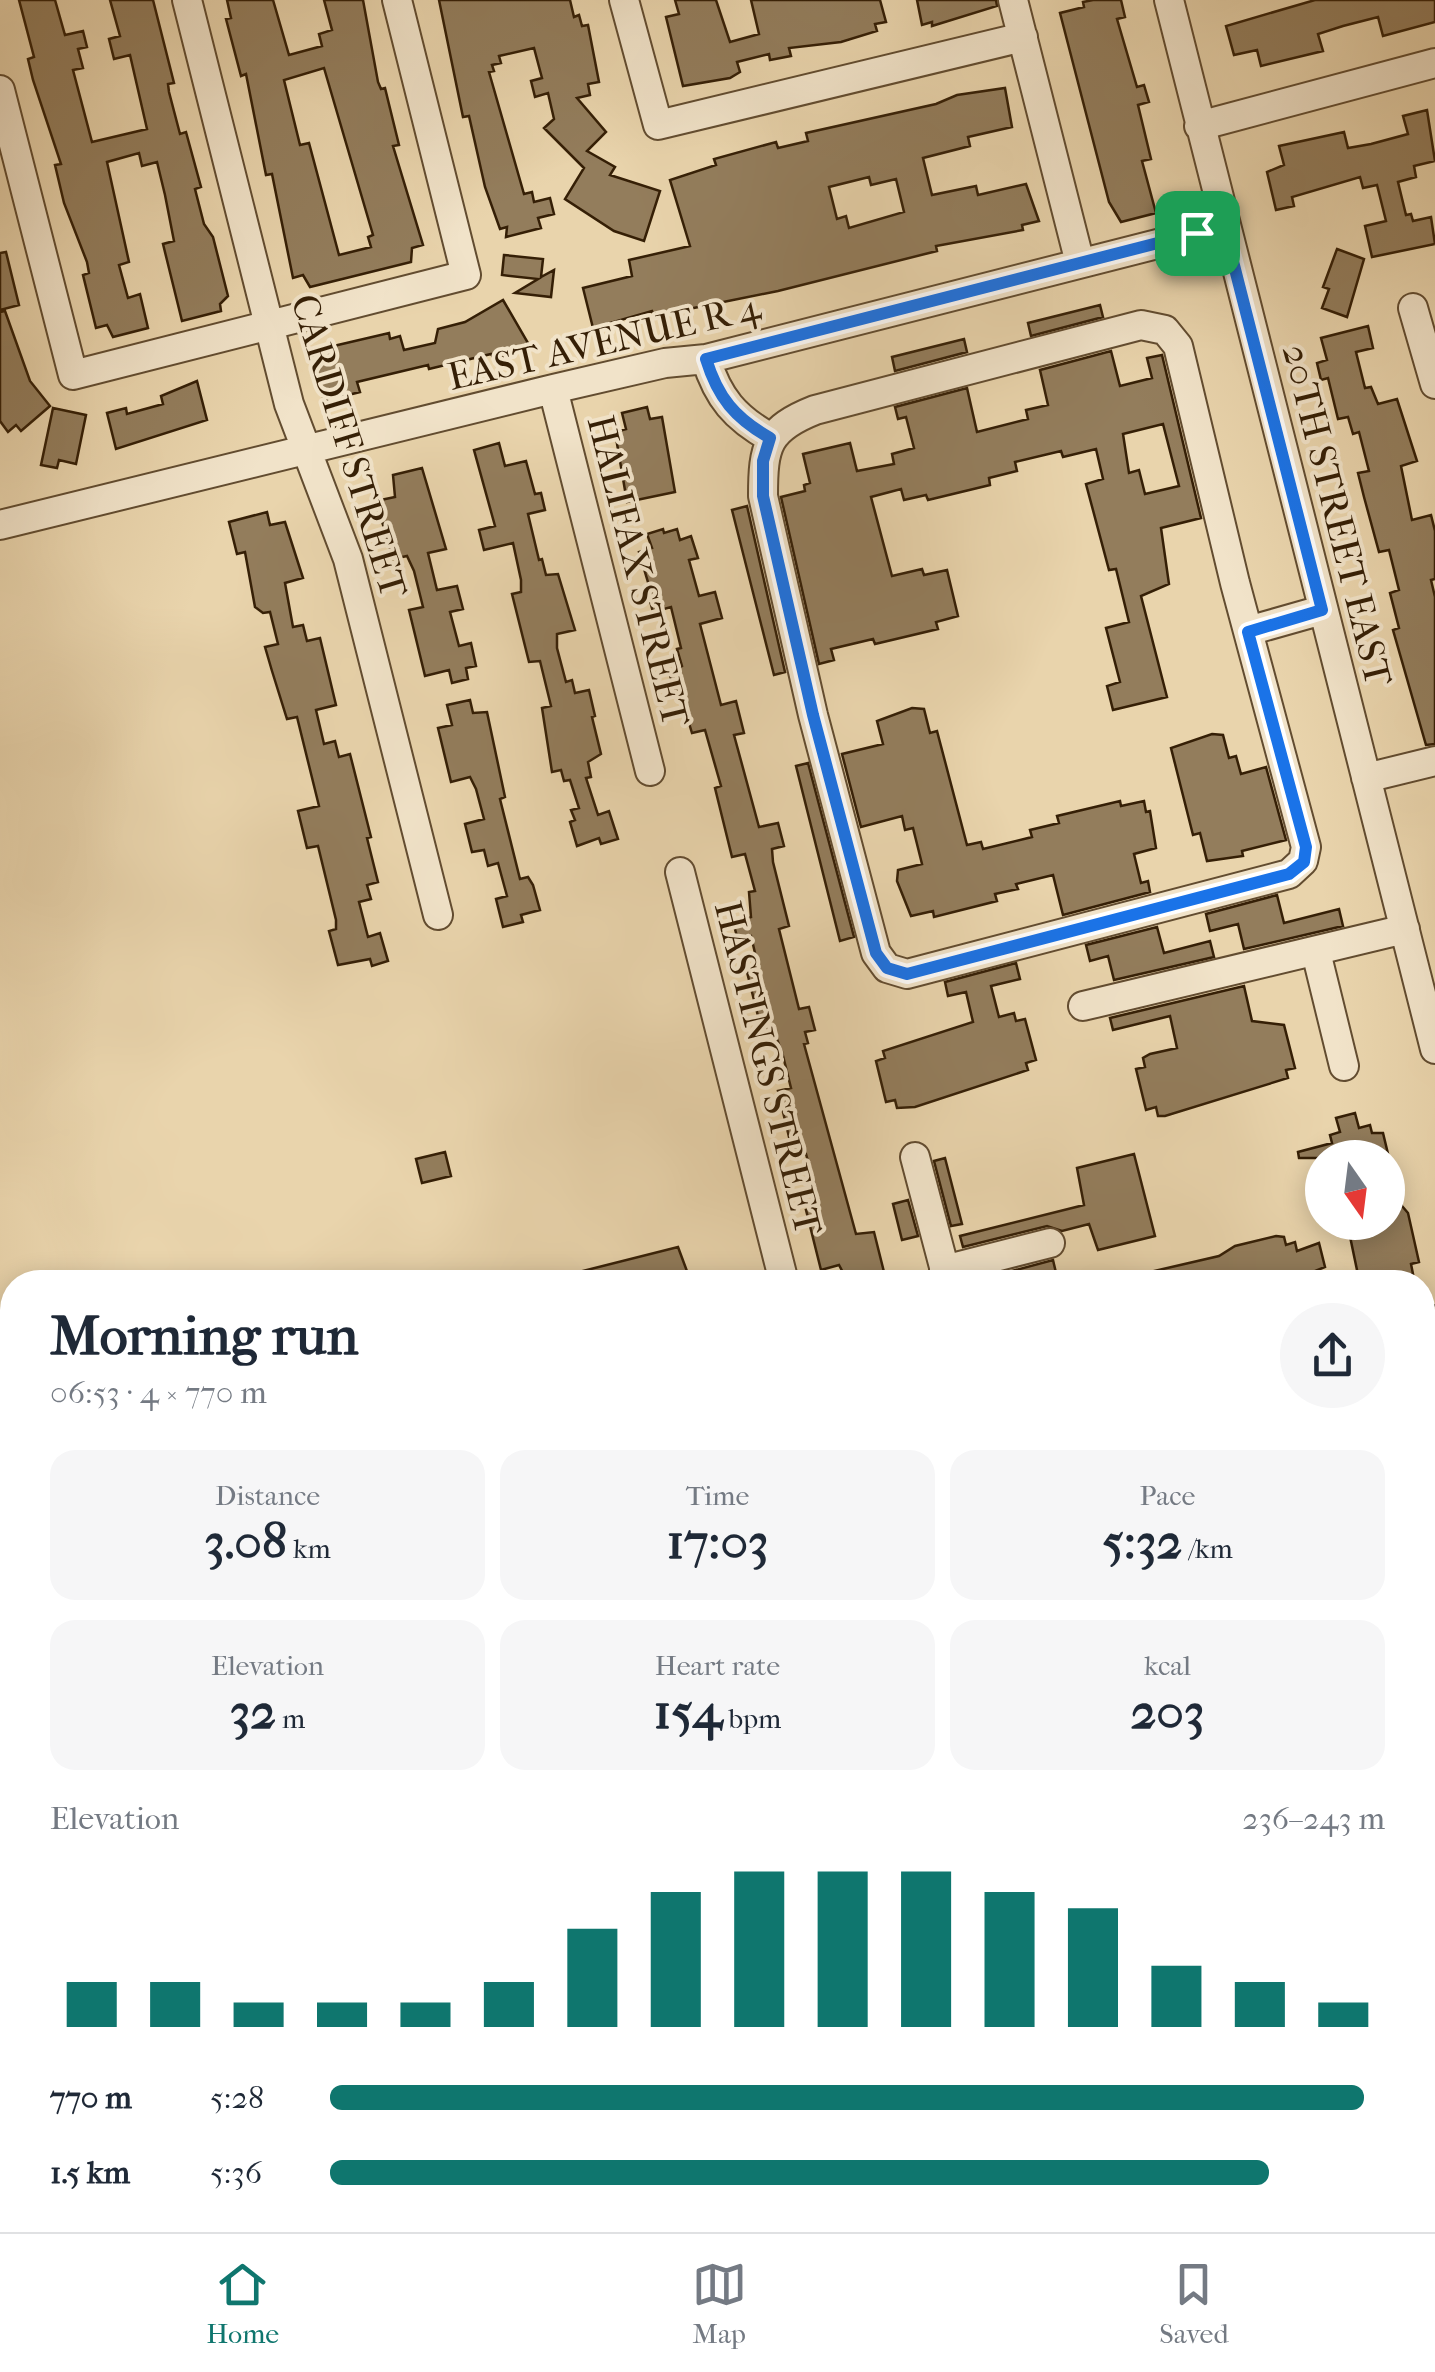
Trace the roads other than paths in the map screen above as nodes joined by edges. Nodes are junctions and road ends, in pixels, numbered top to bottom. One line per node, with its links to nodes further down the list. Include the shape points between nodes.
1 (187, 0): 13 (street, CARDIFF STREET)
2 (397, 0): 13 (street, via 466,275)
3 (624, 0): 6 (street, via 658,125)
4 (1014, 0): 6 (street)
5 (1169, 0): 9 (street, 20TH STREET EAST)
6 (1022, 37): 11 (street)
7 (1435, 64): 9 (street)
8 (0, 90): 13 (street, via 73,375)
9 (1199, 126): 10 (street, 20TH STREET EAST)
10 (1224, 226): 11 (street, EAST AVENUE R 4); 20 (street, 20TH STREET EAST)
11 (1080, 263): 14 (street, EAST AVENUE R 4)
12 (1413, 308): 15 (street)
13 (270, 325): 18 (street, CARDIFF STREET)
14 (706, 359): 16 (street, EAST AVENUE R 4); 17 (street, via 733,414)
15 (1435, 384)
16 (553, 389): 18 (street, EAST AVENUE R 4); 23 (street, HALIFAX STREET)
17 (770, 438): 21 (street, via 789,420 815,410 1141,325 1165,330 1178,346); 21 (street, via 763,496 813,715 876,953 887,968 907,974 1039,941 1289,874 1304,862 1306,847)
18 (304, 452): 19 (street, EAST AVENUE R 4); 26 (street, CARDIFF STREET, via 348,559)
19 (0, 524)
20 (1322, 610): 21 (street); 24 (street, 20TH STREET EAST)
21 (1248, 632)
22 (1435, 761): 24 (street)
23 (650, 771)
24 (1366, 778): 27 (street, 20TH STREET EAST)
25 (680, 872): 35 (street, HASTINGS STREET)
26 (438, 915)
27 (1405, 928): 28 (street); 29 (street, 20TH STREET EAST)
28 (1316, 952): 30 (street); 32 (street)
29 (1425, 970): 31 (street, 20TH STREET EAST)
30 (1082, 1006)
31 (1435, 1048)
32 (1344, 1066)
33 (914, 1157): 36 (street)
34 (1050, 1243): 37 (street)
35 (781, 1270)
36 (944, 1270)
37 (965, 1270)

